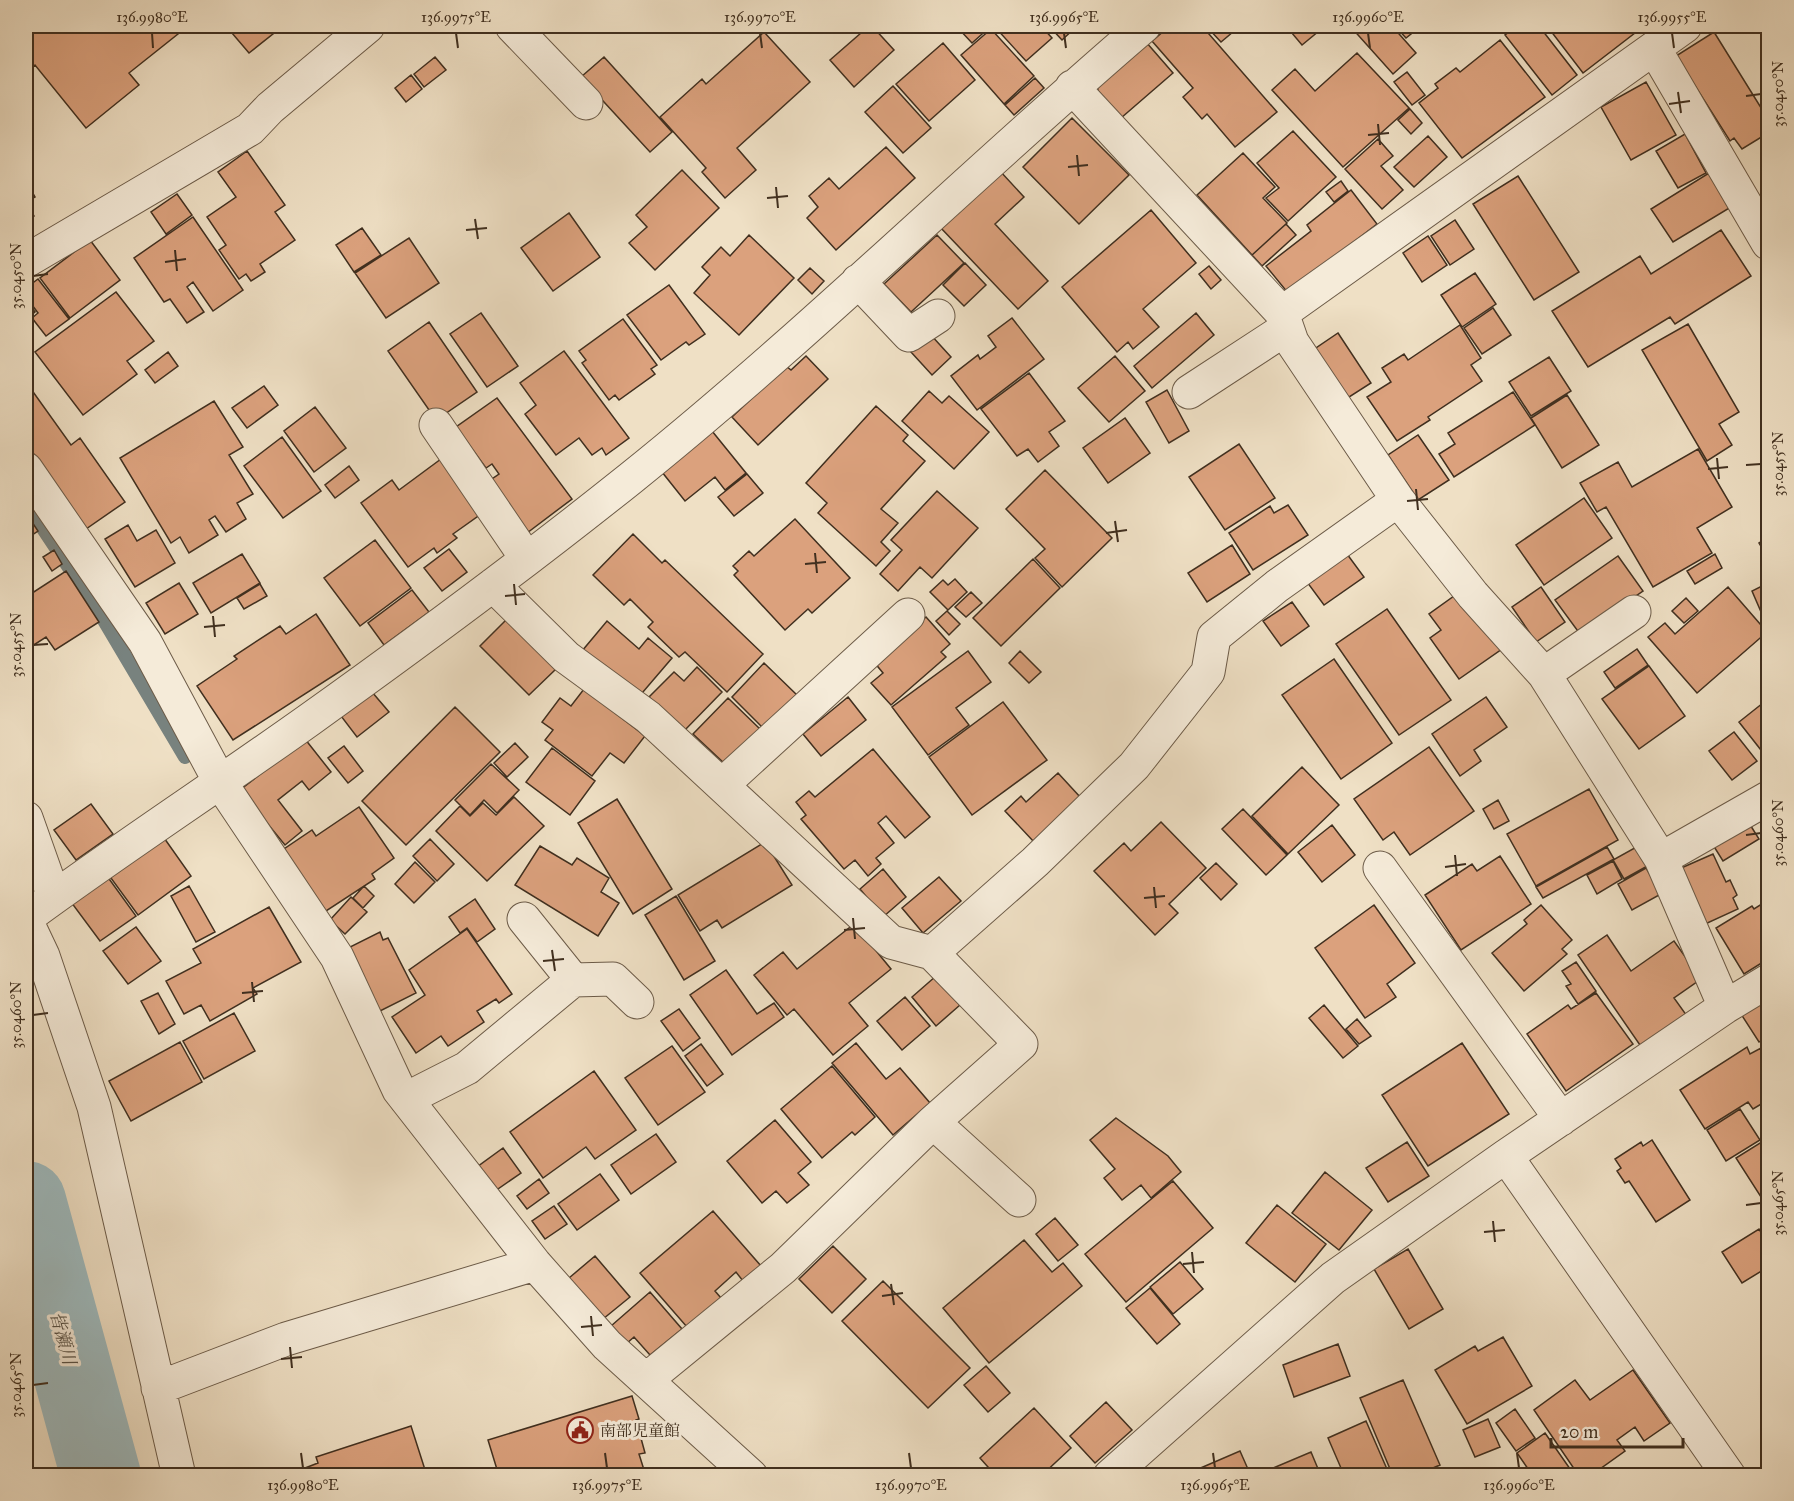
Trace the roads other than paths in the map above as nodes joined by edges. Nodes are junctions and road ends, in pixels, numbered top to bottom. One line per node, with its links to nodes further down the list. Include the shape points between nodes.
1 (368, 26): 9 (street, via 250,129)
2 (512, 26): 7 (street)
3 (1144, 26): 6 (street)
4 (1684, 26): 5 (street)
5 (1654, 48): 8 (street); 12 (street)
6 (1072, 87): 10 (street); 12 (street)
7 (586, 103)
8 (1768, 243)
9 (26, 261)
10 (858, 281): 11 (street, via 909,335); 17 (street, via 736,393)
11 (938, 316)
12 (1285, 320): 13 (street); 16 (street, via 1292,342)
13 (1189, 392)
14 (436, 425): 17 (street)
15 (26, 468): 22 (street, via 145,642)
16 (1398, 500): 21 (street, via 1473,595); 31 (street, via 1277,585 1214,637 1208,672 1134,766 1035,862)
17 (527, 559): 18 (street)
18 (493, 585): 22 (street); 23 (street, via 566,657 648,717)
19 (1635, 612): 21 (street)
20 (908, 615): 23 (street)
21 (1544, 674): 26 (street)
22 (220, 782): 28 (street); 36 (street, via 337,957)
23 (722, 785): 31 (street, via 891,942)
24 (1768, 798): 26 (street)
25 (26, 818): 28 (street)
26 (1661, 859): 35 (street)
27 (1380, 868): 37 (street)
28 (54, 897): 29 (street)
29 (26, 919): 43 (street, via 43,956 94,1107)
30 (524, 919): 32 (street)
31 (932, 953): 38 (street, via 1021,1044)
32 (573, 980): 34 (street, via 613,979); 36 (street, via 467,1068)
33 (1768, 981): 35 (street)
34 (638, 1002)
35 (1725, 1007): 37 (street)
36 (406, 1099): 41 (street)
37 (1561, 1119): 39 (street)
38 (933, 1122): 40 (street); 42 (street, via 783,1268)
39 (1506, 1156): 46 (street, via 1333,1278); 47 (street)
40 (1019, 1200)
41 (536, 1264): 42 (street, via 607,1345); 43 (street, via 285,1339)
42 (646, 1380): 44 (street)
43 (158, 1388): 45 (street)
44 (750, 1475)
45 (179, 1476)
46 (1110, 1476)
47 (1729, 1476)

